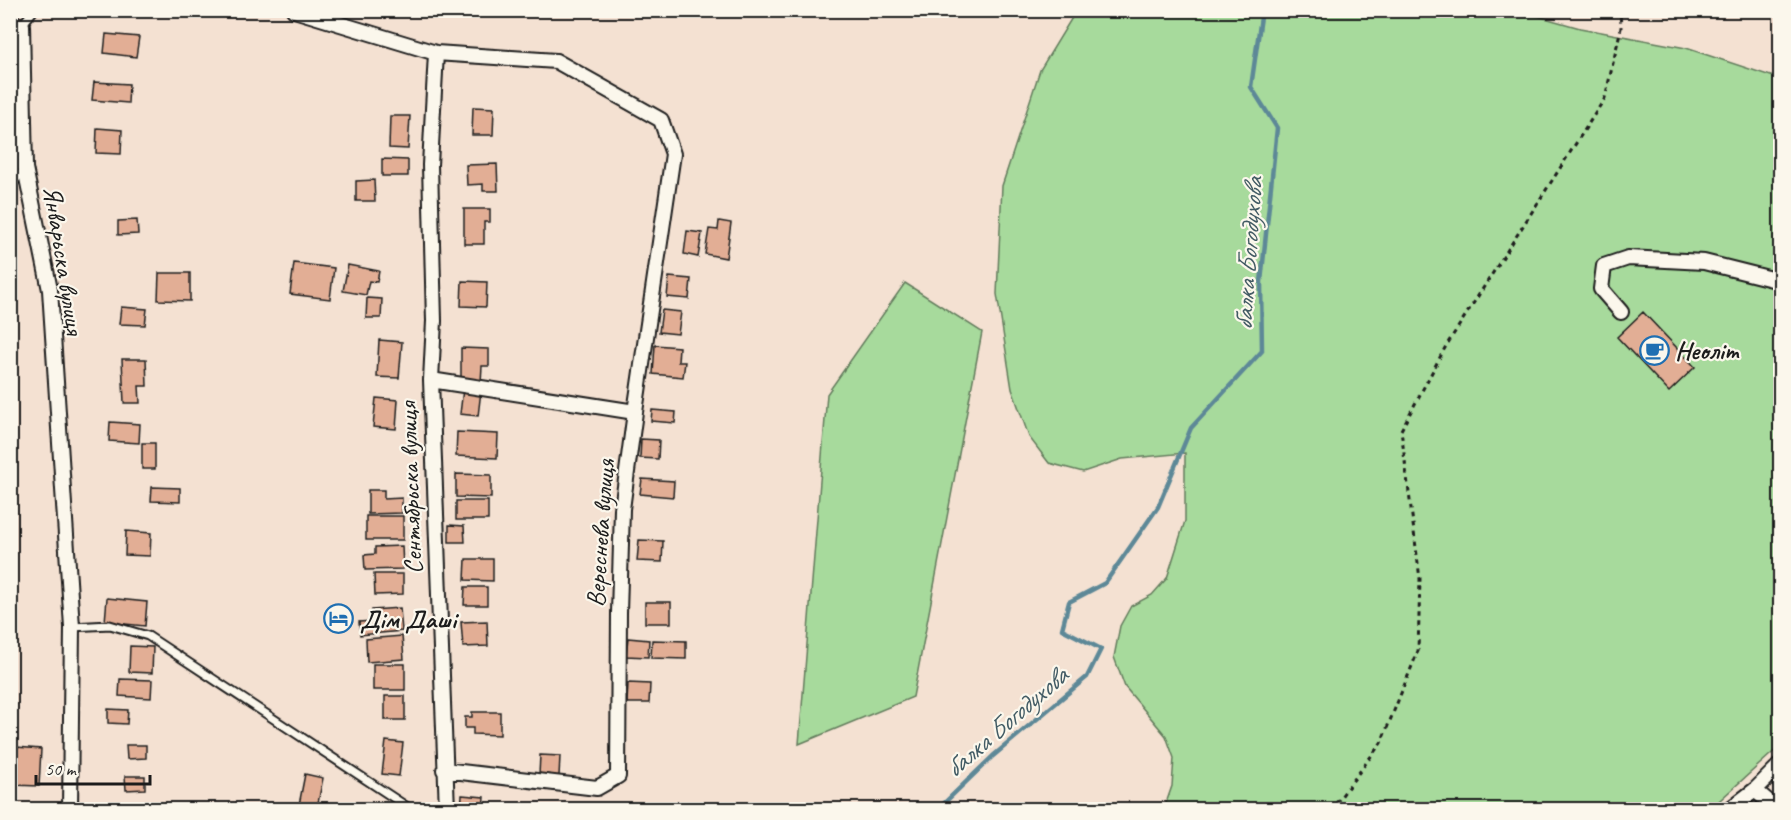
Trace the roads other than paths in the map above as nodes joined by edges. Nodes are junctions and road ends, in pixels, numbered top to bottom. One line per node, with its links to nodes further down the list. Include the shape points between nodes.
1 (34, 10): 4 (lane)
2 (294, 10): 5 (street)
3 (10, 14): 4 (lane)
4 (22, 25): 6 (street, Январьска вулиця)
5 (436, 53): 10 (street, Сентябрьска вулиця, via 430,165 434,321); 11 (street, Вереснева вулиця, via 556,61 661,120 673,154)
6 (25, 168): 7 (lane); 12 (street, Январьска вулиця, via 50,290)
7 (10, 187)
8 (1780, 281): 9 (street, via 1704,262 1628,258 1604,267 1601,289)
9 (1621, 312)
10 (431, 380): 11 (street, Сентябрьска вулиця); 14 (street, Сентябрьска вулиця)
11 (634, 412): 14 (street, Вереснева вулиця, via 622,509 618,776 597,788)
12 (72, 627): 16 (street, Январьска вулиця); 17 (lane, via 110,625 148,636)
13 (1780, 765): 15 (street)
14 (444, 770): 18 (street, Сентябрьска вулиця)
15 (1755, 790): 19 (street); 20 (street)
16 (70, 810)
17 (412, 810)
18 (447, 810)
19 (1729, 810)
20 (1778, 810)

